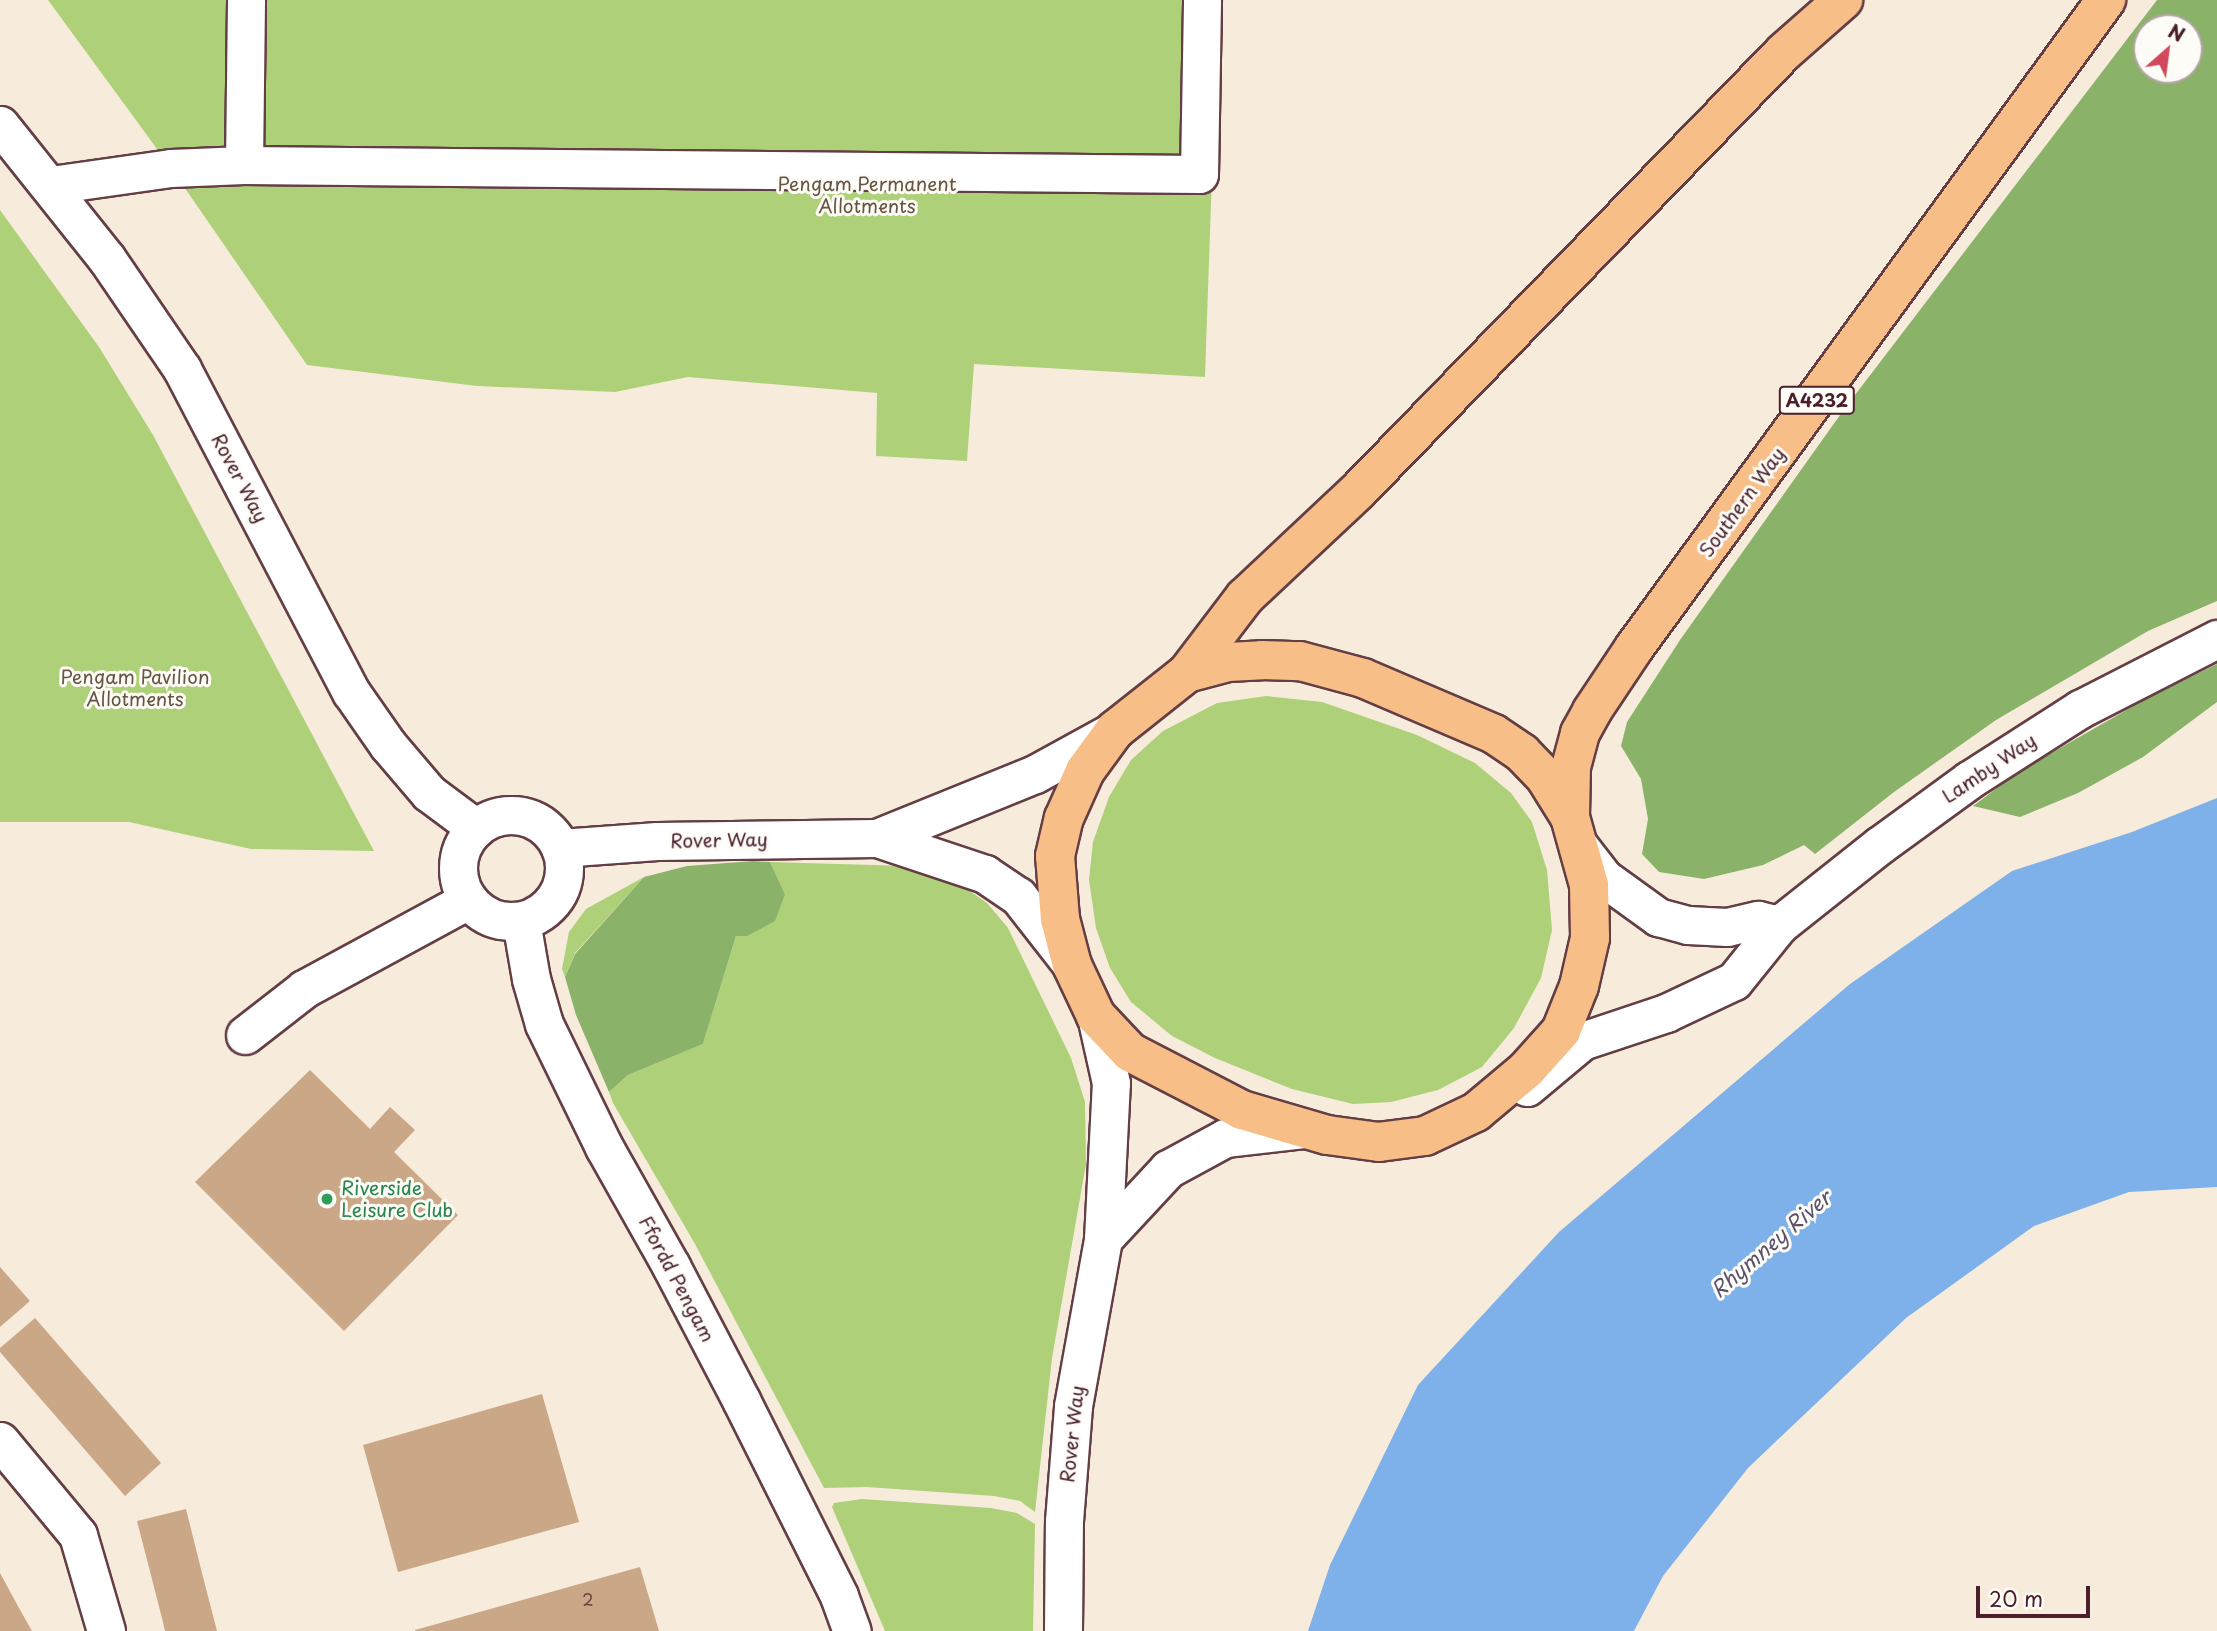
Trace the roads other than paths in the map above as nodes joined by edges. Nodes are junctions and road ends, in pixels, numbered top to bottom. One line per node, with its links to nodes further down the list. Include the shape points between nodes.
1 (246, 0): 6 (street)
2 (1202, 0): 6 (street, via 1199,174)
3 (1843, 0): 9 (main road, via 1784,52 1357,492 1245,597)
4 (2106, 0): 12 (main road, Southern Way / A4232, via 1592,711 1571,766)
5 (0, 125): 7 (street, Rover Way)
6 (244, 165): 7 (street, via 171,168)
7 (51, 185): 11 (street, Rover Way, via 183,369 351,692 429,793)
8 (2217, 639): 17 (street, Lamby Way, via 2080,709 1969,780)
9 (1187, 673): 10 (main road); 12 (main road, via 1228,662 1300,661 1363,678 1494,734 1522,753 1545,777)
10 (1115, 730): 13 (street, via 1035,774); 18 (main road, via 1085,771 1064,818 1055,856 1060,919)
11 (476, 828): 14 (street, via 488,820 516,815 542,825); 15 (street, via 459,855 461,886)
12 (1575, 831): 17 (street, via 1604,878 1658,917 1688,925 1727,927 1758,920); 21 (main road, via 1589,885 1590,938 1579,985 1561,1031 1526,1070)
13 (877, 838): 14 (street, Rover Way, via 657,841); 18 (street, via 985,874 1018,896)
14 (561, 848): 16 (street, via 563,879 558,894 549,906)
15 (468, 900): 16 (street, via 492,918); 20 (street, via 304,989)
16 (521, 921): 26 (street, Ffordd Pengam, via 544,1024 604,1147 741,1400)
17 (1779, 925): 21 (street, Lamby Way, via 1734,981 1666,1013 1582,1041 1531,1084)
18 (1072, 965): 19 (main road)
19 (1096, 1016): 22 (main road, via 1130,1052 1242,1110); 23 (street, Rover Way, via 1111,1083)
20 (245, 1035)
21 (1476, 1112): 22 (main road, via 1424,1136 1379,1142)
22 (1307, 1129): 23 (street, via 1224,1138 1168,1169)
23 (1103, 1238): 27 (street, Rover Way, via 1073,1406 1064,1521)
24 (0, 1441): 25 (street, via 78,1535)
25 (106, 1631)
26 (852, 1631)
27 (1063, 1631)

